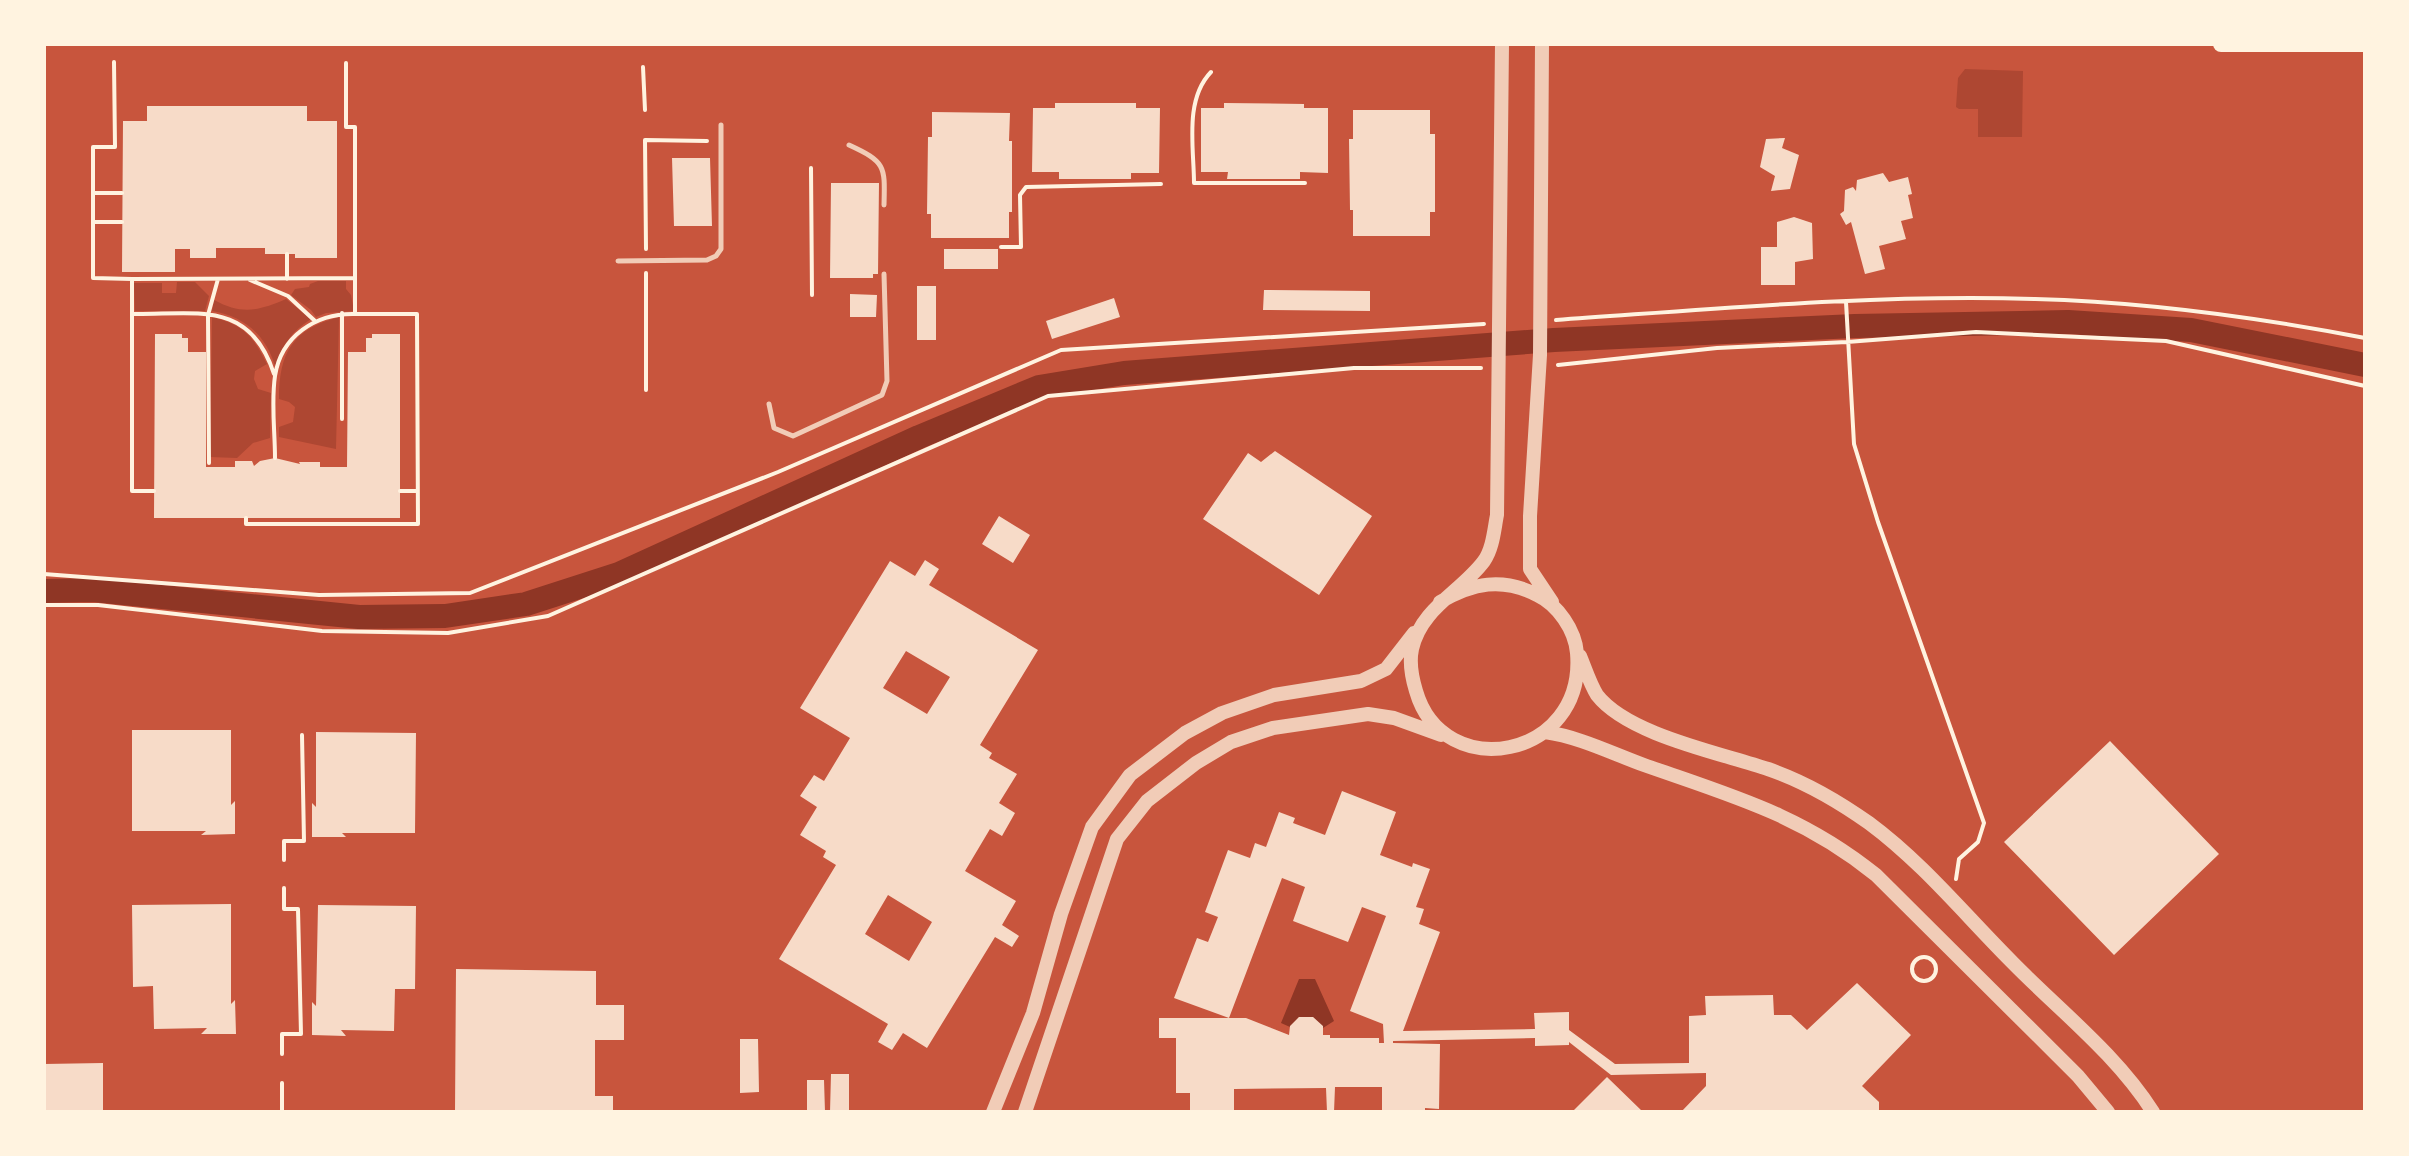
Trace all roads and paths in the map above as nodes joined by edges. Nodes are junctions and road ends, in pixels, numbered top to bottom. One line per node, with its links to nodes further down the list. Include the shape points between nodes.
1 (1502, 44): 41 (street)
2 (1542, 44): 40 (street)
3 (2221, 44): 5 (main road)
4 (2365, 44): 5 (main road)
5 (2313, 45)
6 (114, 62): 17 (path, via 115,147 93,147)
7 (346, 63): 28 (path, via 346,127 355,127)
8 (643, 67): 10 (path)
9 (1211, 72): 15 (path, via 1193,108 1194,183)
10 (645, 110)
11 (721, 125): 25 (lane, via 721,249 716,256)
12 (709, 141): 23 (path, via 645,140)
13 (849, 145): 19 (lane, via 873,156 884,173)
14 (811, 168): 33 (path)
15 (1305, 183)
16 (1161, 184): 22 (path, via 1026,187 1020,195 1021,247)
17 (93, 193): 18 (path); 20 (path)
18 (122, 193)
19 (884, 205)
20 (93, 222): 21 (path); 29 (path, via 93,278)
21 (122, 222)
22 (1001, 247)
23 (646, 251)
24 (287, 254): 32 (path)
25 (618, 261)
26 (653, 268): 48 (path, via 646,269)
27 (884, 274): 49 (lane, via 887,381 882,395 793,436 774,428)
28 (355, 278): 32 (path); 37 (path)
29 (132, 279): 30 (path); 36 (path)
30 (218, 279): 31 (path); 38 (path)
31 (249, 279): 32 (path); 39 (path, via 288,296)
32 (287, 279)
33 (812, 295)
34 (1846, 302): 40 (path); 42 (path, via 2036,299 2155,306); 43 (path)
35 (342, 313): 37 (path); 39 (path); 50 (path)
36 (132, 314): 38 (path); 53 (path, via 132,491)
37 (355, 314): 55 (path, via 417,314)
38 (208, 315): 46 (path, via 240,323 254,334); 52 (path)
39 (315, 321): 46 (path, via 291,340)
40 (1540, 323): 44 (street)
41 (1498, 327): 45 (street); 57 (path, via 1061,350 778,472 470,593 319,595)
42 (2365, 338)
43 (1847, 342): 44 (path); 47 (path, via 1976,332 2166,341); 67 (path, via 1854,444 1984,823 1978,842 1959,859)
44 (1539, 360): 60 (street, via 1530,569)
45 (1497, 362): 58 (street, via 1497,515 1491,548); 59 (path, via 1354,368 1048,396 548,616 448,633 322,631 98,605)
46 (275, 376): 51 (path)
47 (2365, 386)
48 (646, 390)
49 (769, 404)
50 (342, 419)
51 (275, 458)
52 (209, 463)
53 (154, 491)
54 (400, 491): 55 (path)
55 (418, 491): 56 (path, via 418,524 246,524)
56 (246, 518)
57 (44, 574)
58 (1440, 602): 60 (street, via 1490,583 1517,586 1541,597); 61 (street)
59 (44, 605)
60 (1561, 615): 62 (street)
61 (1422, 624): 65 (street, via 1412,649 1411,676 1419,703 1435,725); 73 (street, via 1386,669 1361,681 1274,695 1222,713 1185,733 1130,775 1092,827 1033,1013)
62 (1576, 647): 63 (street, via 1573,695); 76 (street, via 1597,694 1616,712 1707,751 1770,769 1830,797 1882,834 2100,1047)
63 (1545, 732): 65 (street, via 1502,749); 75 (street, via 1754,803 1853,856 2078,1076)
64 (302, 735): 66 (path, via 304,841 284,841)
65 (1456, 740): 74 (street, via 1368,714 1273,728 1231,742 1147,801 1117,839)
66 (284, 860)
67 (1956, 883)
68 (284, 888): 70 (path, via 284,909 298,909 301,1034 282,1034)
69 (1932, 961): 69 (path, via 1933,977 1915,977 1917,959)
70 (282, 1054)
71 (282, 1083): 72 (path)
72 (282, 1112)
73 (993, 1112)
74 (1025, 1112)
75 (2108, 1112)
76 (2153, 1112)

